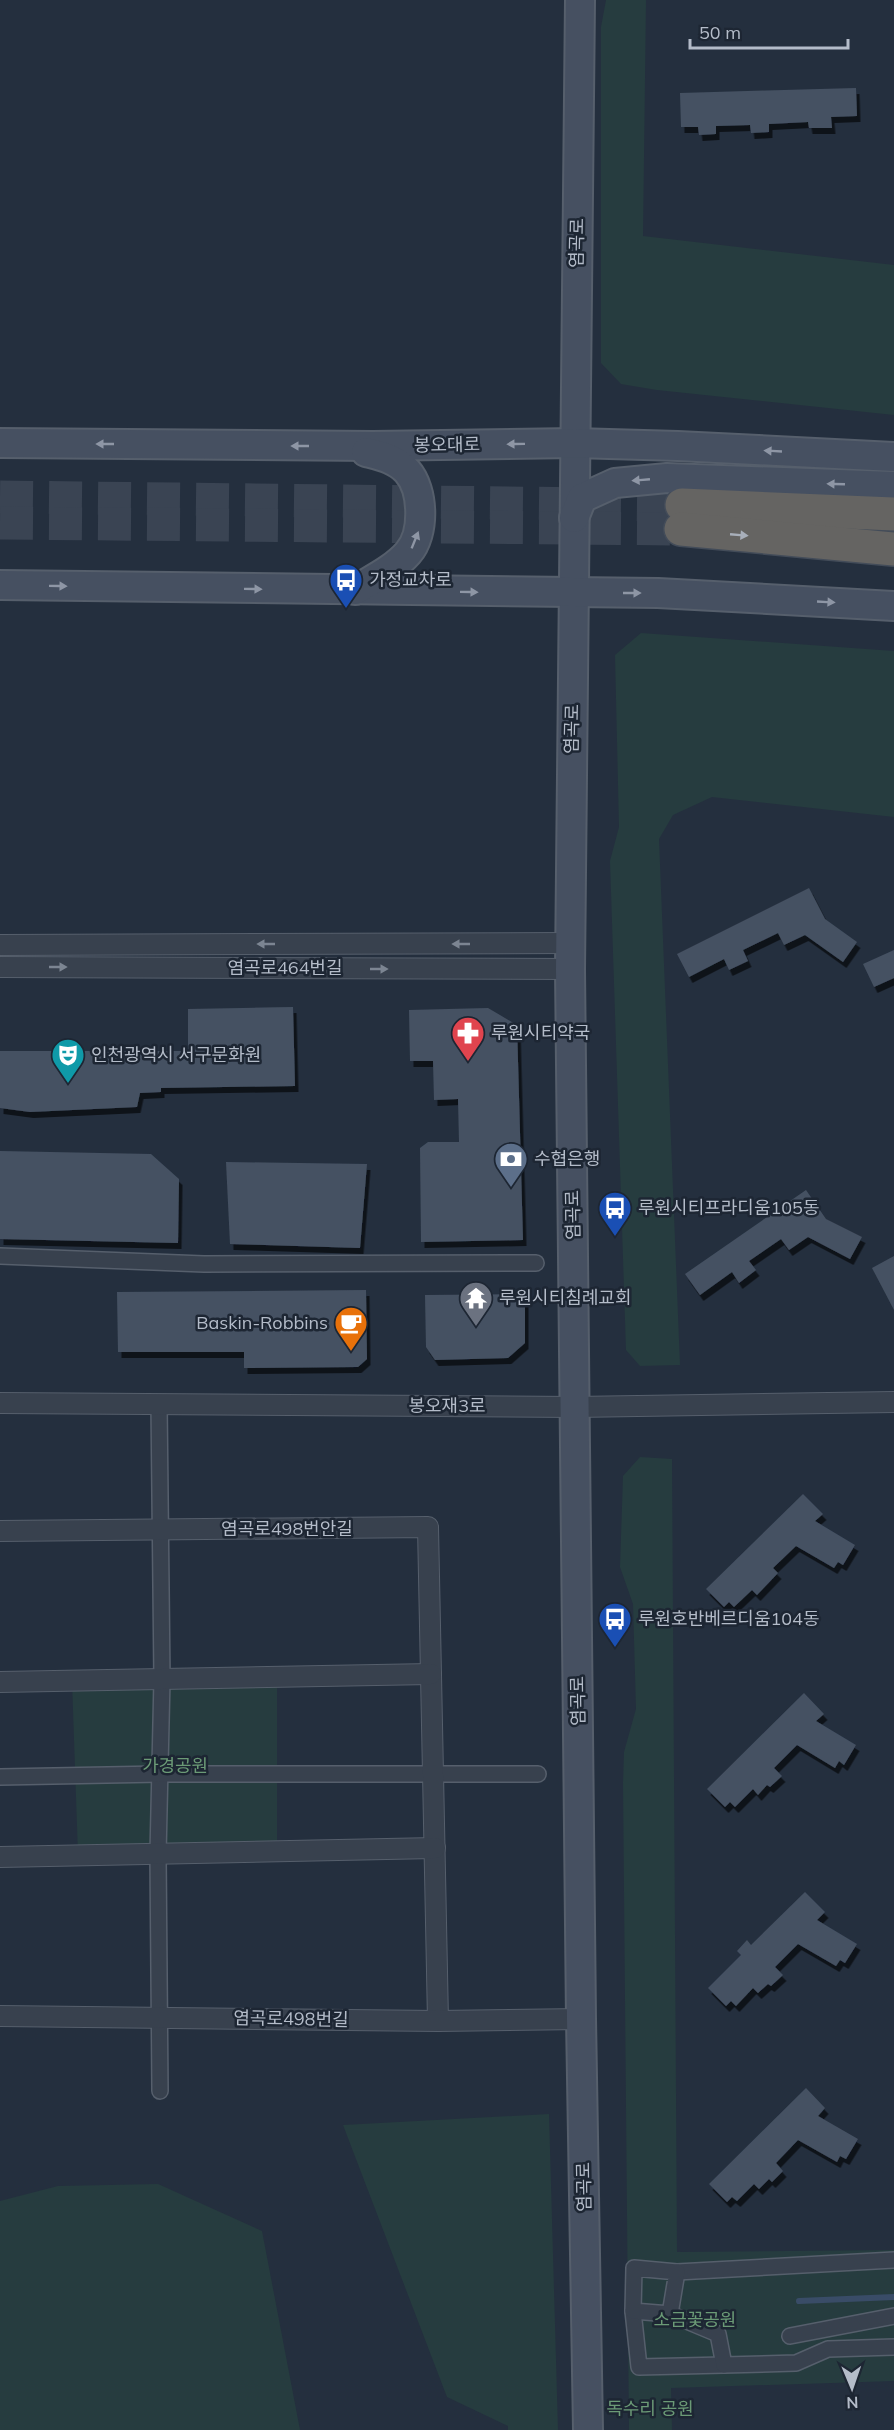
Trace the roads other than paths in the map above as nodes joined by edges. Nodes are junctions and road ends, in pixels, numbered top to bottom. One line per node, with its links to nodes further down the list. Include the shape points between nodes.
1 (580, 0): 3 (main road, 염곡로)
2 (0, 443): 4 (main road, 봉오대로, one-way to 2)
3 (575, 443): 4 (main road, 봉오대로, one-way to 4); 5 (main road, 봉오대로, one-way to 3); 8 (main road, 염곡로)
4 (344, 446): 11 (main road, one-way to 4, via 410,552 418,533 420,512 417,489 407,471 390,458)
5 (894, 458)
6 (894, 486): 8 (main road, one-way to 8, via 667,478 615,483 582,498)
7 (894, 514): 9 (highway, one-way to 9, via 681,517)
8 (574, 518): 12 (main road, 염곡로)
9 (894, 549)
10 (0, 585): 11 (main road, one-way to 11)
11 (355, 590): 12 (main road, one-way to 12)
12 (573, 593): 13 (main road, one-way to 13); 16 (main road, 염곡로)
13 (894, 606)
14 (519, 943): 15 (street, 염곡로464번길, one-way to 15); 16 (street, 염곡로464번길); 18 (street, via 532,957)
15 (0, 945)
16 (570, 956): 18 (street, 염곡로464번길); 24 (main road, 염곡로)
17 (0, 967): 18 (street, 염곡로464번길, one-way to 18)
18 (522, 969)
19 (0, 1256): 20 (street, via 204,1264)
20 (536, 1263)
21 (894, 1402): 24 (street, 봉오재3로)
22 (0, 1403): 23 (street, 봉오재3로)
23 (159, 1403): 24 (street, 봉오재3로); 25 (street)
24 (575, 1407): 39 (main road, 염곡로)
25 (160, 1530): 26 (street, 염곡로498번안길); 27 (street, 염곡로498번안길, via 428,1527); 28 (street)
26 (0, 1531)
27 (431, 1674): 28 (street); 32 (street, 염곡로498번안길)
28 (162, 1679): 29 (street); 30 (street)
29 (0, 1682)
30 (160, 1774): 32 (street); 33 (street); 35 (street)
31 (538, 1774): 32 (street)
32 (433, 1775): 34 (street, 염곡로498번안길)
33 (0, 1777)
34 (435, 1848): 35 (street); 40 (street, 염곡로498번안길)
35 (158, 1854): 36 (street); 38 (street)
36 (0, 1857)
37 (0, 2016): 38 (street, 염곡로498번길)
38 (160, 2017): 40 (street, 염곡로498번길); 41 (street)
39 (581, 2019): 40 (street, 염곡로498번길); 50 (main road, 염곡로)
40 (438, 2021)
41 (160, 2091)
42 (894, 2260): 43 (street)
43 (677, 2272): 44 (street, via 634,2268); 45 (street)
44 (633, 2311): 45 (street); 49 (street, via 639,2367)
45 (670, 2314): 49 (street, via 718,2334)
46 (894, 2316): 47 (street)
47 (790, 2336)
48 (894, 2347): 49 (street, via 828,2349 796,2363)
49 (723, 2365)
50 (588, 2430)

